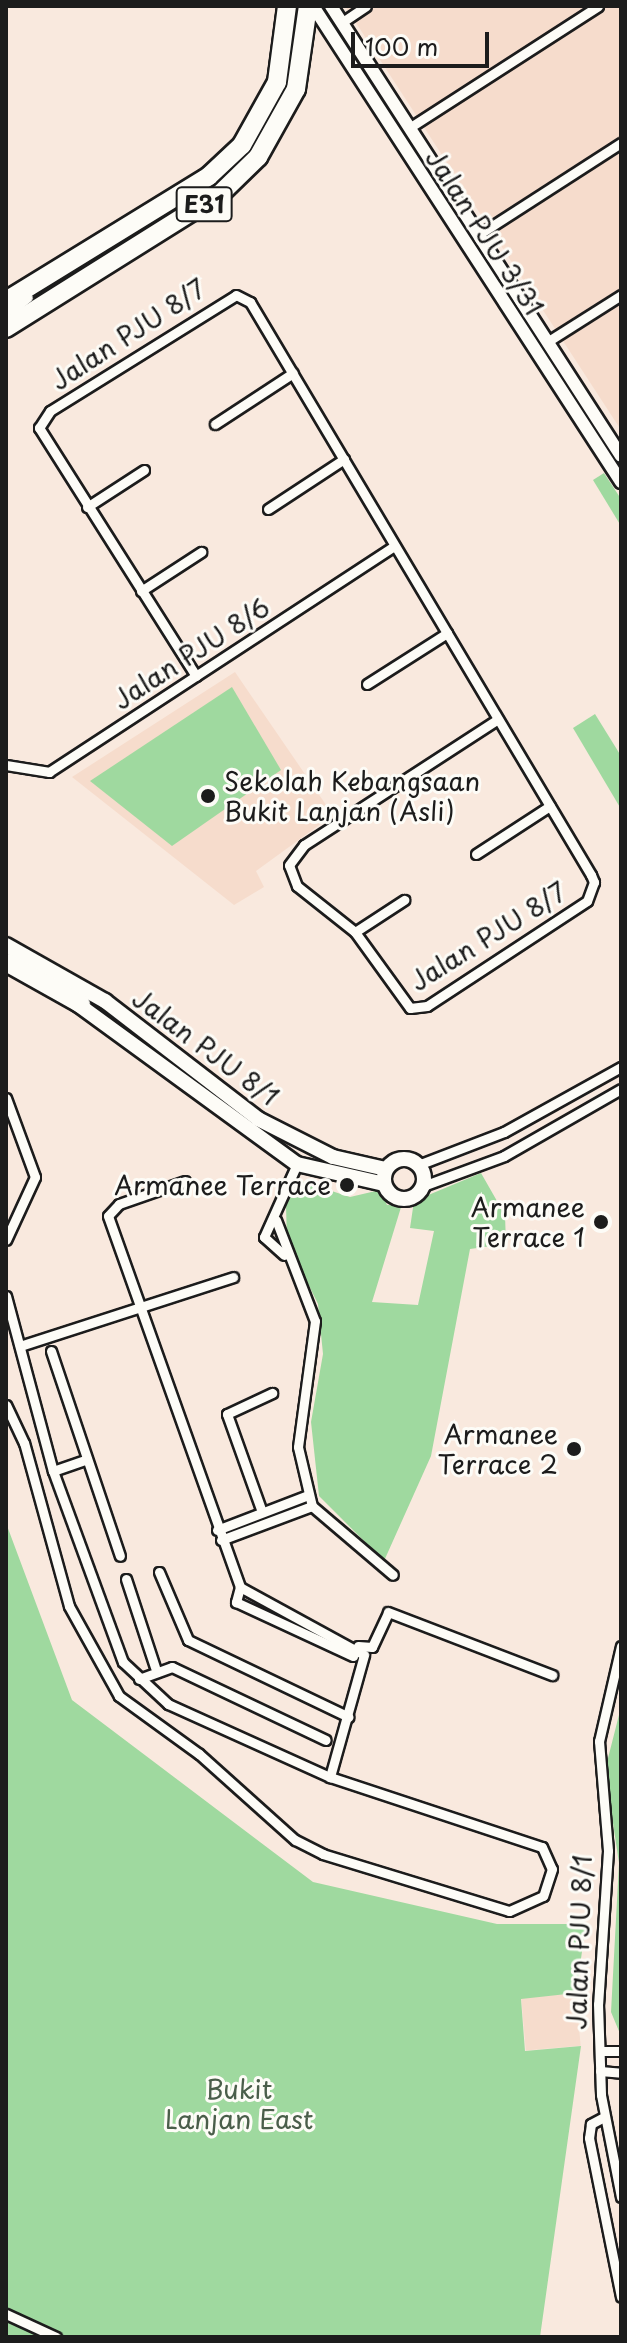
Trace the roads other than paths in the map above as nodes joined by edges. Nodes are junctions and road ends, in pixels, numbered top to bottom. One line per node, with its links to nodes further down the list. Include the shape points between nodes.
1 (287, 6): 12 (highway, E31, via 277,82 242,145 209,176)
2 (310, 6): 14 (highway, E31, via 296,89 258,157 220,194); 18 (street, Jalan PJU 3/31)
3 (331, 6): 6 (street, Jalan PJU 3/31)
4 (366, 6): 6 (street)
5 (598, 6): 7 (street)
6 (341, 23): 7 (street, Jalan PJU 3/31)
7 (409, 128): 10 (street, Jalan PJU 3/31)
8 (621, 143): 10 (street)
9 (229, 164): 13 (street)
10 (478, 235): 15 (street, Jalan PJU 3/31)
11 (621, 295): 15 (street)
12 (6, 301)
13 (6, 315)
14 (6, 328)
15 (547, 342): 18 (street, Jalan PJU 3/31)
16 (293, 373): 17 (street); 19 (street, Jalan PJU 8/7); 22 (street, Jalan PJU 8/7, via 245,297 216,303 44,416 41,436)
17 (215, 424)
18 (617, 454): 21 (street, Jalan PJU 3/31)
19 (344, 459): 23 (street); 24 (street, Jalan PJU 8/7)
20 (144, 470): 22 (street)
21 (621, 482)
22 (87, 507): 26 (street, Jalan PJU 8/7)
23 (268, 509)
24 (395, 546): 27 (street, Jalan PJU 8/7); 28 (street, Jalan PJU 8/6)
25 (201, 552): 26 (street)
26 (141, 591): 28 (street, Jalan PJU 8/7)
27 (447, 633): 29 (street); 30 (street, Jalan PJU 8/7)
28 (196, 676): 31 (street, Jalan PJU 8/6, via 49,772)
29 (367, 684)
30 (498, 719): 32 (street, Jalan PJU 8/7); 35 (street, Jalan PJU 8/7, via 296,853 291,879)
31 (6, 765)
32 (550, 806): 33 (street); 35 (street, Jalan PJU 8/7, via 594,882 593,896 427,1006 403,1005)
33 (476, 854)
34 (404, 900): 35 (street)
35 (355, 932)
36 (6, 945): 40 (main road, Jalan PJU 8/1, via 105,1001)
37 (6, 962): 39 (highway)
38 (6, 971): 39 (main road, Jalan PJU 8/1)
39 (81, 1004): 42 (main road, Jalan PJU 8/1)
40 (181, 1058): 42 (main road); 47 (main road, Jalan PJU 8/1, via 258,1119)
41 (621, 1067): 46 (street, via 504,1132)
42 (171, 1070): 45 (main road, Jalan PJU 8/1)
43 (621, 1089): 49 (street, via 504,1156)
44 (6, 1098): 51 (street, via 35,1177)
45 (297, 1164): 47 (main road, Jalan PJU 8/1); 50 (street)
46 (418, 1165): 47 (main road, via 405,1159); 49 (main road)
47 (385, 1177): 49 (main road, via 402,1199)
48 (185, 1181): 55 (street, via 119,1204 108,1216)
49 (423, 1186)
50 (276, 1220): 52 (street); 52 (street, via 264,1237)
51 (6, 1240)
52 (284, 1255): 62 (street, via 315,1321 298,1447)
53 (233, 1277): 55 (street)
54 (6, 1296): 56 (street)
55 (137, 1308): 56 (street); 65 (street)
56 (20, 1346): 61 (street)
57 (51, 1351): 60 (street)
58 (272, 1393): 64 (street, via 227,1414)
59 (6, 1405): 80 (street, via 24,1443 73,1616 119,1696 199,1754 295,1840 323,1854 509,1911 531,1905 548,1886 552,1869 542,1847)
60 (87, 1459): 61 (street); 67 (street)
61 (53, 1471): 77 (street, via 111,1643)
62 (308, 1495): 63 (street); 64 (street)
63 (312, 1506): 66 (street); 69 (street)
64 (262, 1512): 65 (street)
65 (217, 1530): 66 (street)
66 (221, 1540): 71 (street)
67 (120, 1556)
68 (159, 1572): 78 (street, via 188,1640)
69 (393, 1575)
70 (126, 1579): 75 (street)
71 (240, 1587): 72 (street); 74 (street, via 236,1602)
72 (358, 1646): 76 (street, via 372,1647 388,1612); 78 (street, via 365,1661)
73 (621, 1646): 81 (street, Jalan PJU 8/1, via 599,1741 608,1851)
74 (353, 1656)
75 (155, 1667): 77 (street); 79 (street, via 172,1667)
76 (552, 1675)
77 (139, 1679): 80 (street, via 168,1704)
78 (349, 1717): 80 (street)
79 (326, 1740)
80 (330, 1777)
81 (600, 2051): 82 (street); 83 (street, Jalan PJU 8/1)
82 (621, 2051)
83 (600, 2071): 84 (street); 85 (street, Jalan PJU 8/1)
84 (621, 2073)
85 (604, 2117): 86 (street, Jalan PJU 8/1); 87 (street, via 591,2124 589,2138)
86 (621, 2197)
87 (621, 2297)
88 (6, 2314): 89 (street)
89 (56, 2337)

